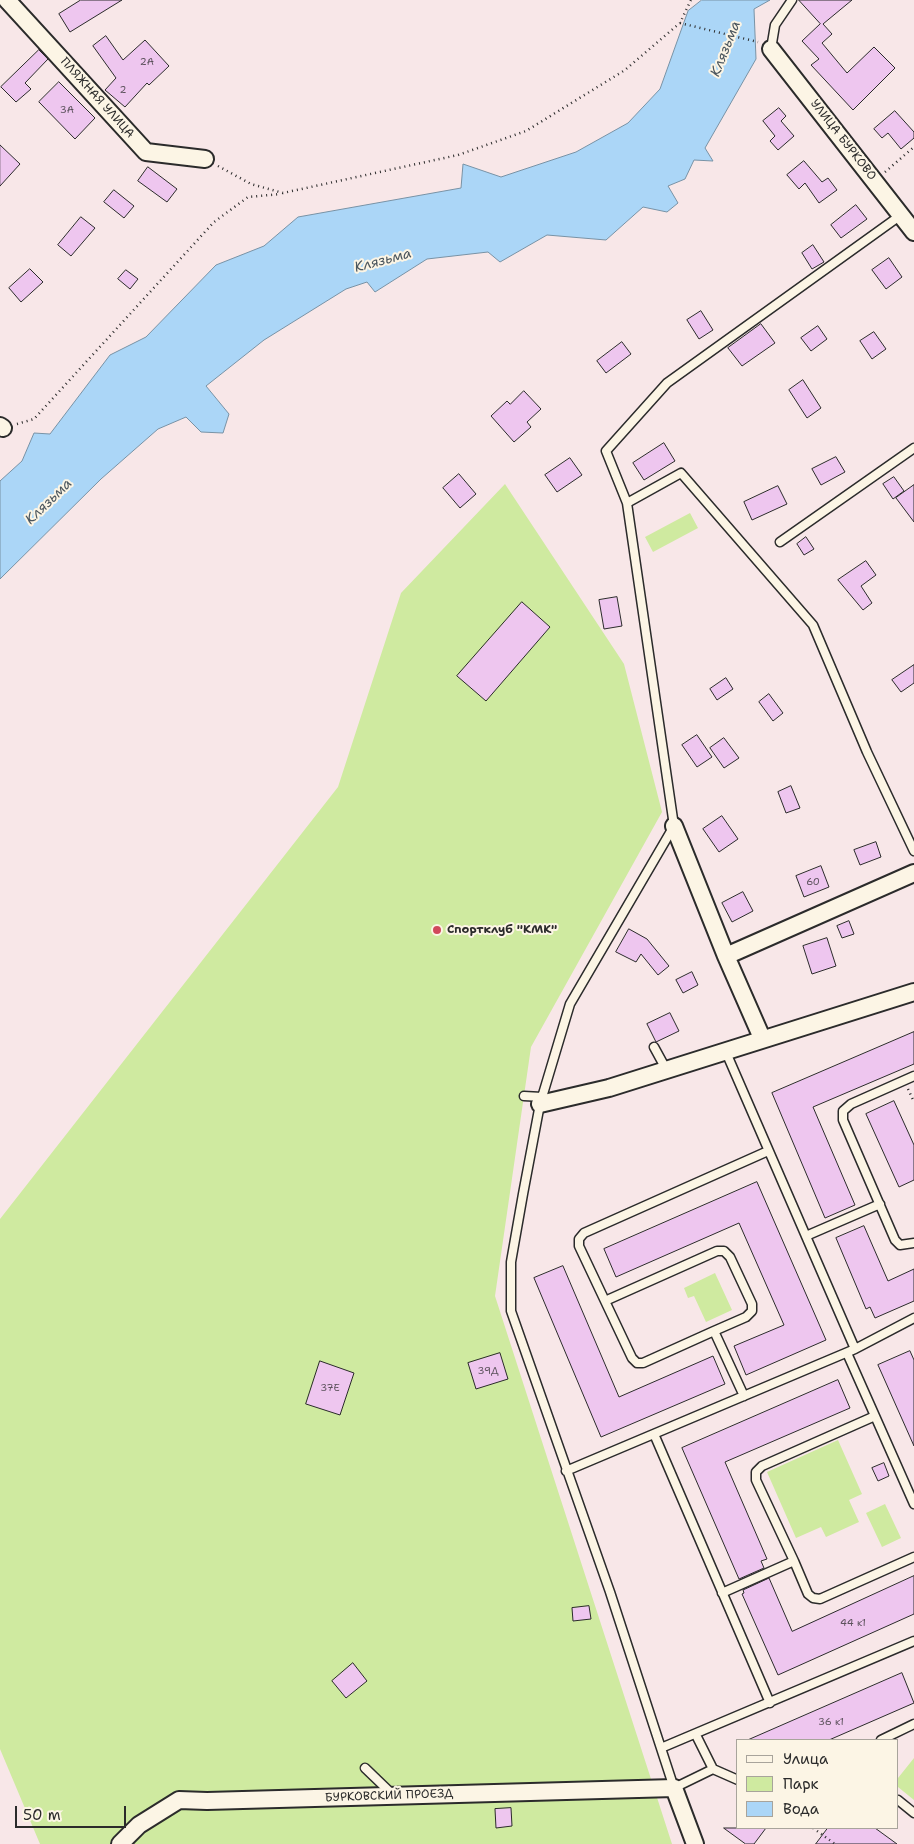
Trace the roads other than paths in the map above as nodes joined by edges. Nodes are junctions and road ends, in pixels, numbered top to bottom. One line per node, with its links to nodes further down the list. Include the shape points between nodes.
1 (7, 0): 4 (street, ПЛЯЖНАЯ УЛИЦА, via 146,152)
2 (792, 0): 3 (lane, via 774,25)
3 (765, 45): 5 (street, УЛИЦА БУРКОВО)
4 (205, 159)
5 (901, 215): 6 (street, УЛИЦА БУРКОВО); 8 (lane, via 667,383 606,451)
6 (914, 232)
7 (914, 448): 9 (lane)
8 (627, 503): 10 (lane); 11 (lane, via 681,472 813,625 867,752)
9 (780, 542)
10 (674, 826): 13 (street); 21 (lane, via 570,1004)
11 (914, 851)
12 (914, 873): 13 (street)
13 (726, 956): 15 (street)
14 (914, 992): 15 (street)
15 (762, 1038): 17 (street)
16 (654, 1048): 18 (lane)
17 (724, 1050): 18 (street); 22 (lane)
18 (666, 1069): 21 (street, via 609,1088)
19 (914, 1076): 23 (lane, via 851,1104 843,1111)
20 (524, 1096): 21 (lane)
21 (541, 1101): 34 (lane, via 511,1262 511,1311)
22 (768, 1151): 24 (lane); 26 (lane, via 584,1233 579,1239 579,1246)
23 (880, 1204): 24 (lane); 25 (lane, via 895,1240 900,1245)
24 (806, 1236): 29 (lane)
25 (914, 1243)
26 (605, 1301): 28 (lane, via 632,1358 637,1362 643,1363); 28 (lane, via 717,1251 724,1251 730,1257 752,1304 752,1311 746,1317)
27 (914, 1318): 29 (lane)
28 (714, 1331): 31 (lane)
29 (856, 1349): 30 (lane)
30 (847, 1353): 31 (lane); 32 (lane)
31 (744, 1396): 33 (lane)
32 (875, 1416): 35 (lane); 37 (lane, via 762,1466 756,1472 756,1480)
33 (654, 1434): 34 (lane); 38 (lane)
34 (566, 1471): 44 (lane)
35 (914, 1504)
36 (914, 1557): 37 (lane, via 820,1599 808,1594)
37 (794, 1561): 38 (lane)
38 (722, 1593): 40 (lane)
39 (914, 1642): 40 (lane)
40 (770, 1703): 42 (lane)
41 (914, 1724): 43 (lane)
42 (696, 1735): 44 (lane); 46 (lane)
43 (883, 1739)
44 (661, 1748): 48 (lane)
45 (365, 1768): 49 (lane)
46 (714, 1769): 47 (lane); 48 (lane)
47 (736, 1779)
48 (674, 1788): 49 (street, БУРКОВСКИЙ ПРОЕЗД); 53 (street)
49 (394, 1796): 52 (street, БУРКОВСКИЙ ПРОЕЗД, via 179,1800 139,1825)
50 (899, 1801): 51 (lane)
51 (914, 1813)
52 (120, 1844)
53 (695, 1844)

